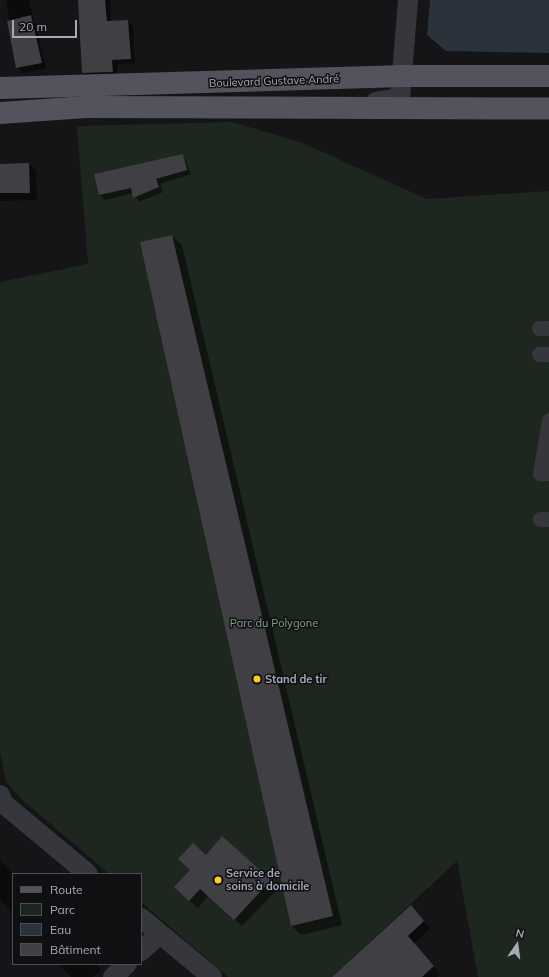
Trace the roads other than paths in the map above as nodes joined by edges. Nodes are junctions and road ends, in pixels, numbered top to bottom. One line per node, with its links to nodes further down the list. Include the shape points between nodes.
1 (408, 0): 3 (street)
2 (549, 76): 3 (main road, Boulevard Gustave André)
3 (403, 82): 4 (main road, Boulevard Gustave André); 6 (street, via 400,98 388,102)
4 (64, 87): 5 (main road, Boulevard Gustave André); 7 (street)
5 (0, 88)
6 (306, 106): 7 (main road); 8 (main road)
7 (75, 108): 9 (main road)
8 (549, 109)
9 (0, 113)
10 (549, 420): 11 (street)
11 (545, 473)
12 (0, 795): 13 (street, via 4,804)
13 (87, 873)
14 (142, 919): 15 (street)
15 (160, 934): 16 (street); 19 (street)
16 (142, 950)
17 (126, 965): 18 (street)
18 (113, 977)
19 (212, 977)

